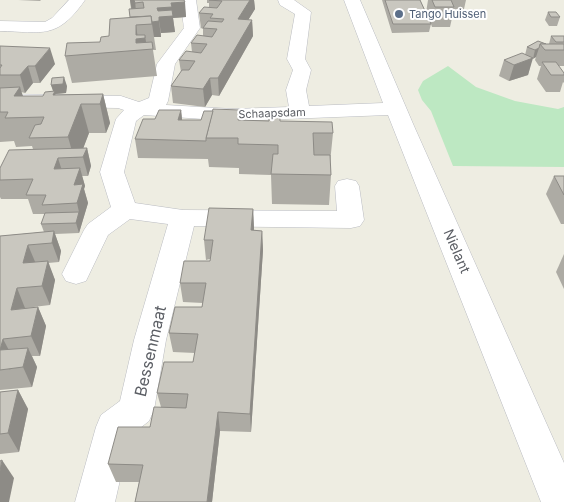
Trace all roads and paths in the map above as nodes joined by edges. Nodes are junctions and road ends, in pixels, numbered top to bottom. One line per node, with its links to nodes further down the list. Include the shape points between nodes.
1 (77, 0): 5 (street, via 48,27)
2 (188, 0): 7 (street, via 192,28 166,64 158,101)
3 (286, 0): 9 (street, via 284,2 303,12 296,59 302,70 296,90)
4 (352, 0): 8 (street, Nielant)
5 (0, 26)
6 (0, 100): 7 (street, Schaapsdam, via 121,102)
7 (139, 109): 9 (street, Schaapsdam, via 233,115); 11 (street, via 126,119 112,172)
8 (395, 109): 9 (street, Schaapsdam); 15 (street, Nielant, via 516,389)
9 (300, 112)
10 (347, 186): 12 (street, via 351,220)
11 (125, 210): 12 (street); 13 (street, via 97,230)
12 (183, 218): 14 (street, Bessenmaat, via 150,340 136,410 114,427)
13 (76, 274)
14 (95, 502)
15 (561, 502)

